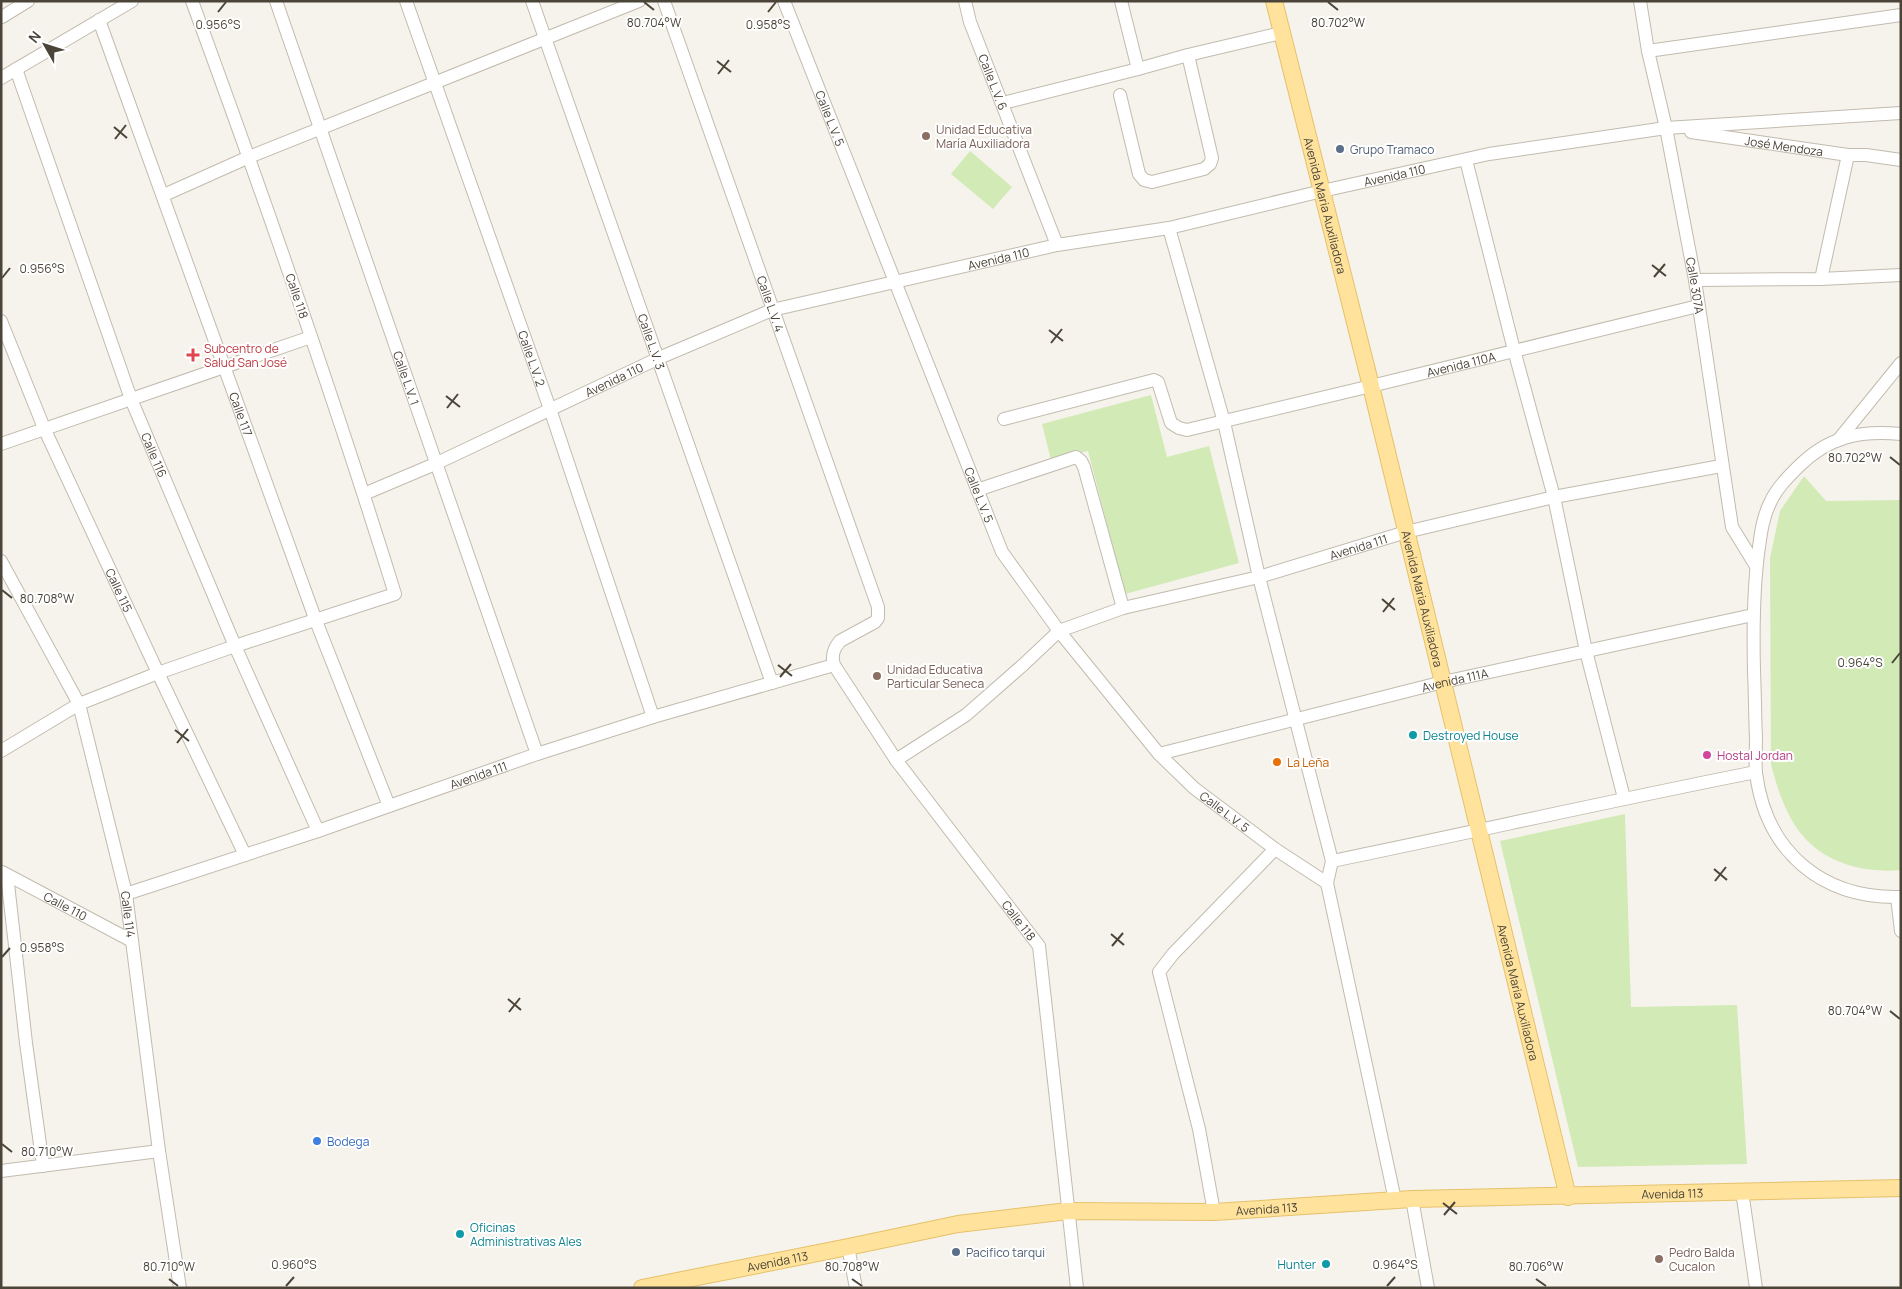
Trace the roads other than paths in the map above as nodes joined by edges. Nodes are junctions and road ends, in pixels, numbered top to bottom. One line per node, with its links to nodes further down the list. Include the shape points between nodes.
1 (28, 1): 15 (street)
2 (132, 1): 16 (street)
3 (192, 1): 31 (street, Calle 118)
4 (276, 1): 28 (street, Calle L.V. 1)
5 (406, 1): 24 (street, Calle L.V. 2)
6 (532, 1): 18 (street, Calle L.V. 3)
7 (638, 1): 18 (street)
8 (664, 1): 43 (street, Calle L.V. 4)
9 (784, 1): 41 (street, Calle L.V. 5)
10 (965, 1): 26 (street, Calle L.V. 6, via 970,22)
11 (1121, 1): 22 (street)
12 (1274, 1): 17 (main road, Avenida Maria Auxiliadora)
13 (1640, 1): 19 (street, Calle 307A)
14 (1901, 15): 19 (street)
15 (2, 17)
16 (99, 20): 21 (street); 35 (street, Calle 117)
17 (1281, 33): 20 (street); 34 (main road, Avenida Maria Auxiliadora)
18 (545, 40): 24 (street); 47 (street, Calle L.V. 3)
19 (1648, 51): 29 (street, Calle 307A)
20 (1188, 55): 22 (street); 25 (street, via 1212,158 1204,169 1152,182 1144,180 1139,174)
21 (16, 69): 23 (street); 51 (street, Calle 116)
22 (1138, 69): 26 (street)
23 (1, 78)
24 (434, 82): 28 (street); 52 (street, Calle L.V. 2)
25 (1120, 95)
26 (1003, 103): 37 (street, Calle L.V. 6)
27 (1901, 113): 29 (street)
28 (321, 128): 31 (street); 59 (street, Calle L.V. 1)
29 (1666, 128): 30 (street, José Mendoza); 32 (street, Avenida 110); 40 (street, Calle 307A)
30 (1848, 155): 33 (street, José Mendoza); 39 (street)
31 (249, 157): 35 (street); 45 (street, Calle 118)
32 (1466, 160): 34 (street, Avenida 110); 46 (street)
33 (1901, 160)
34 (1322, 191): 36 (street, Avenida 110); 50 (main road, Avenida Maria Auxiliadora)
35 (164, 195): 49 (street, Calle 117)
36 (1169, 228): 37 (street, Avenida 110); 54 (street)
37 (1057, 245): 41 (street, Avenida 110)
38 (1901, 275): 39 (street)
39 (1821, 279): 40 (street)
40 (1694, 280): 42 (street, Calle 307A)
41 (895, 283): 43 (street, Avenida 110); 61 (street, Calle L.V. 5)
42 (1698, 306): 46 (street, Avenida 110A); 60 (street, Calle 307A)
43 (772, 310): 47 (street, Avenida 110); 76 (street, Calle L.V. 4, via 878,607 875,622 836,646 832,658)
44 (1, 321): 55 (street, Calle 115)
45 (311, 337): 49 (street); 62 (street, Calle 118)
46 (1514, 350): 50 (street, Avenida 110A); 63 (street)
47 (658, 358): 52 (street, Avenida 110); 79 (street, Calle L.V. 3)
48 (1901, 363): 57 (street)
49 (224, 366): 51 (street); 72 (street, Calle 117)
50 (1371, 386): 54 (street, Avenida 110A); 64 (main road, Avenida Maria Auxiliadora)
51 (131, 400): 55 (street); 74 (street, Calle 116)
52 (550, 409): 59 (street, Avenida 110); 81 (street, Calle L.V. 2)
53 (1004, 419): 54 (street, Avenida 110A, via 1154,380 1158,382 1171,423 1179,428 1187,430)
54 (1224, 422): 68 (street)
55 (44, 428): 58 (street); 77 (street, Calle 115)
56 (1901, 434): 57 (street, via 1860,433)
57 (1840, 438): 66 (street, via 1813,453 1776,492 1762,523)
58 (1, 444)
59 (435, 464): 62 (street, Avenida 110); 84 (street, Calle L.V. 1)
60 (1721, 466): 63 (street, Avenida 111); 66 (street, Calle 307A, via 1732,527)
61 (977, 490): 70 (street, via 1076,457 1081,461); 73 (street, Calle L.V. 5, via 1002,552)
62 (364, 494): 72 (street, Calle 118, via 395,594)
63 (1554, 497): 64 (street, Avenida 111); 75 (street)
64 (1406, 532): 68 (street, Avenida 111); 78 (main road, Avenida Maria Auxiliadora)
65 (1, 561): 69 (street, Calle 114)
66 (1756, 566): 71 (street)
67 (1, 575): 69 (street)
68 (1258, 577): 70 (street, Avenida 111); 82 (street)
69 (14, 586): 80 (street, Calle 114)
70 (1123, 608): 73 (street, Avenida 111)
71 (1753, 615): 75 (street, Avenida 111A); 87 (street)
72 (316, 621): 74 (street); 89 (street, Calle 117)
73 (1059, 631): 85 (street, Calle L.V. 5); 86 (street, via 966,715)
74 (235, 646): 77 (street); 90 (street, Calle 116)
75 (1586, 651): 78 (street, Avenida 111A); 88 (street)
76 (834, 665): 79 (street, Avenida 111); 86 (street, Calle 118)
77 (158, 673): 80 (street); 93 (street, Calle 115)
78 (1444, 682): 82 (street, Avenida 111A); 91 (main road, Avenida Maria Auxiliadora)
79 (772, 683): 81 (street, Avenida 111)
80 (79, 704): 83 (street); 97 (street, Calle 114)
81 (653, 717): 84 (street, Avenida 111)
82 (1296, 720): 85 (street, Avenida 111A); 94 (street)
83 (1, 750)
84 (537, 754): 89 (street, Avenida 111)
85 (1159, 754): 92 (street, Calle L.V. 5, via 1194,788)
86 (896, 760): 109 (street, Calle 118, via 1039,946)
87 (1756, 772): 88 (street); 98 (street, via 1767,818 1777,837 1801,864 1830,884 1852,892)
88 (1624, 798): 91 (street)
89 (389, 806): 90 (street, Avenida 111)
90 (318, 831): 93 (street, Avenida 111)
91 (1478, 831): 94 (street); 106 (main road, Avenida Maria Auxiliadora)
92 (1276, 849): 96 (street, Calle L.V. 5); 110 (street, via 1159,972 1199,1129)
93 (246, 856): 97 (street, Avenida 111)
94 (1332, 860): 96 (street)
95 (4, 873): 100 (street, Calle 110); 102 (street)
96 (1328, 883): 108 (street)
97 (126, 894): 100 (street, Calle 114)
98 (1899, 897): 99 (street)
99 (1901, 931)
100 (132, 941): 101 (street, Calle 114)
101 (159, 1151): 102 (street); 113 (street, Calle 114)
102 (43, 1166): 103 (street)
103 (1, 1171)
104 (1901, 1188): 105 (main road, Avenida 113)
105 (1742, 1192): 106 (main road, Avenida 113); 118 (street)
106 (1568, 1197): 107 (main road, Avenida 113)
107 (1412, 1199): 108 (main road, Avenida 113); 117 (street)
108 (1395, 1200): 110 (main road, Avenida 113)
109 (1068, 1211): 110 (main road, Avenida 113); 111 (main road, Avenida 113, via 958,1224); 116 (street, Calle 118)
110 (1214, 1212)
111 (848, 1247): 112 (main road, Avenida 113); 115 (street)
112 (658, 1286): 114 (main road, Avenida 113)
113 (180, 1288)
114 (642, 1288)
115 (856, 1288)
116 (1077, 1288)
117 (1428, 1288)
118 (1756, 1288)

